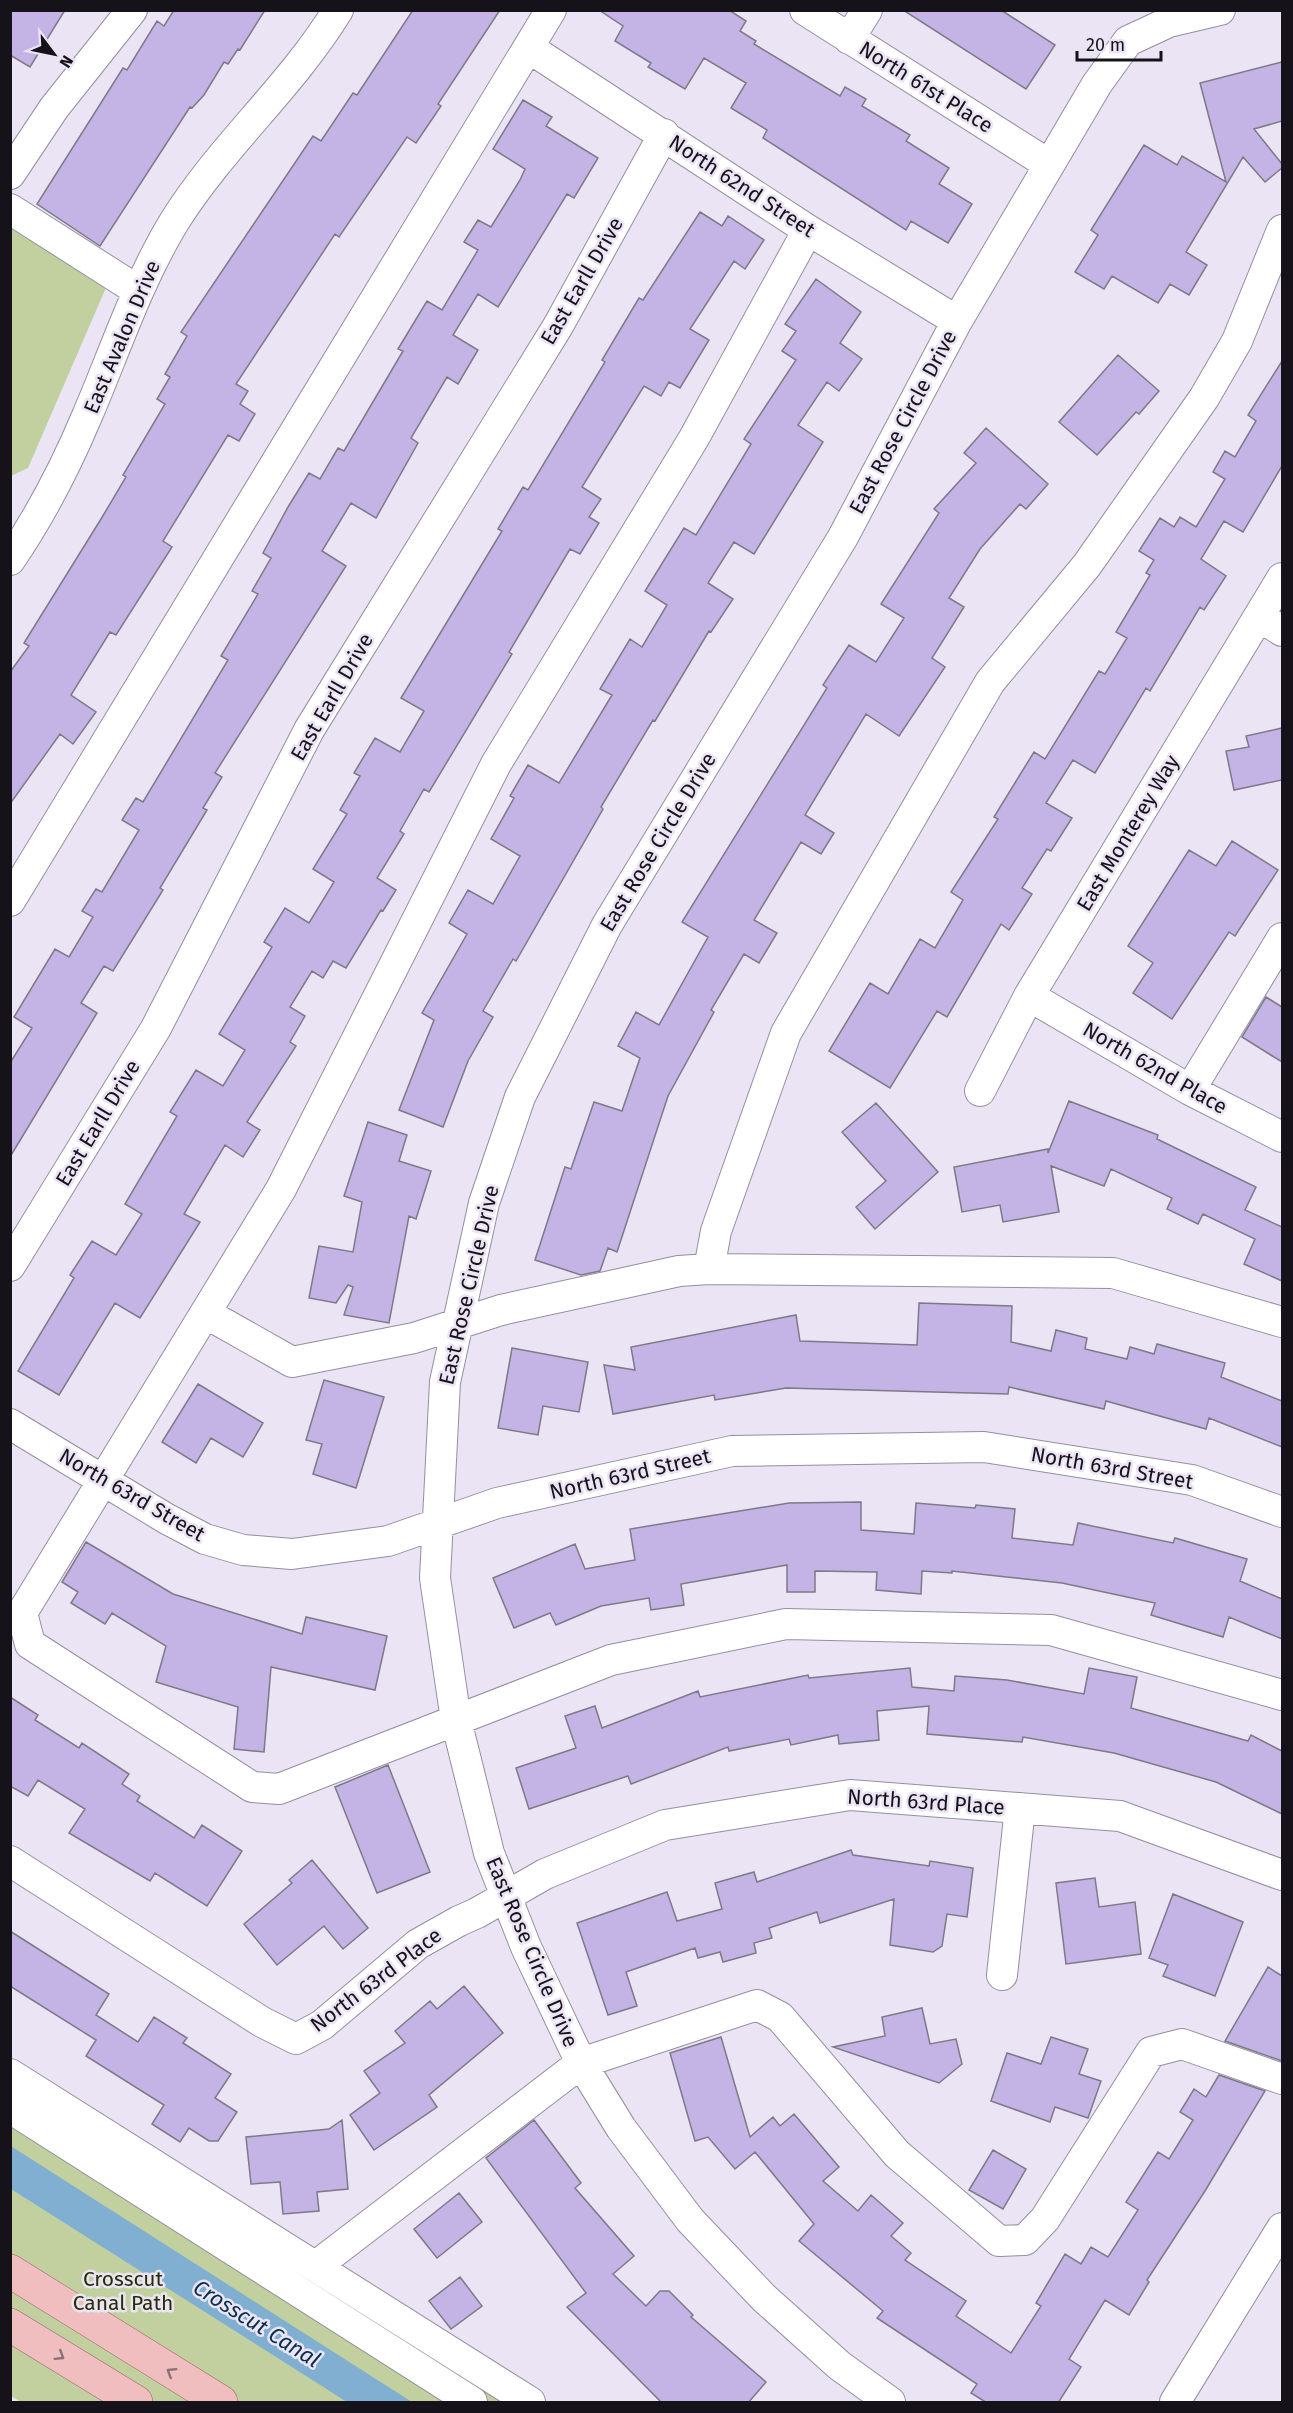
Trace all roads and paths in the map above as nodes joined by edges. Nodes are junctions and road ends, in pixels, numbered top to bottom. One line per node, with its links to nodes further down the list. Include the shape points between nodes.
1 (132, 10): 11 (street, via 54,108)
2 (338, 10): 15 (street, East Avalon Drive, via 286,83 223,152 174,222)
3 (551, 10): 8 (street)
4 (805, 10): 7 (street, North 61st Place)
5 (867, 10): 7 (street)
6 (1220, 10): 10 (street, East Rose Circle Drive, via 1169,22 1128,41)
7 (849, 39): 10 (street, North 61st Place)
8 (529, 48): 9 (street, North 62nd Street); 20 (street)
9 (664, 134): 13 (street, North 62nd Street); 26 (street, East Earll Drive, via 558,327 309,730 156,1028)
10 (1048, 164): 16 (street, East Rose Circle Drive)
11 (10, 174)
12 (10, 209): 15 (street)
13 (808, 230): 16 (street, North 62nd Street); 28 (street, via 694,438 496,764 280,1189)
14 (1282, 230): 27 (street, via 1236,341 1204,398 1087,565 990,682 786,1033 716,1231)
15 (137, 290): 17 (street, East Avalon Drive, via 86,418)
16 (957, 321): 30 (street, East Rose Circle Drive, via 843,537 607,925 520,1097 484,1203)
17 (15, 542)
18 (1282, 578): 19 (street, East Monterey Way)
19 (1271, 624): 22 (street, East Monterey Way)
20 (10, 901)
21 (1282, 938): 23 (street)
22 (1029, 996): 23 (street, North 62nd Place); 24 (street, East Monterey Way)
23 (1190, 1090): 25 (street, North 62nd Place)
24 (980, 1091)
25 (1282, 1137)
26 (10, 1266)
27 (709, 1269): 29 (street, via 1113,1273); 30 (street, via 501,1310)
28 (207, 1314): 30 (street, via 292,1362 414,1338); 32 (street)
29 (1282, 1322)
30 (456, 1324): 34 (street, East Rose Circle Drive, via 445,1382)
31 (10, 1424): 32 (street, North 63rd Street)
32 (102, 1481): 34 (street, North 63rd Street, via 205,1539 243,1550 292,1554 333,1550 388,1540); 36 (street, via 22,1613 30,1644 252,1787 279,1789)
33 (1282, 1512): 34 (street, North 63rd Street, via 1192,1480 984,1447 948,1447 732,1451 497,1503)
34 (437, 1524): 36 (street, East Rose Circle Drive, via 435,1578)
35 (1282, 1695): 36 (street, via 1050,1630 786,1624 611,1660)
36 (456, 1720): 40 (street, East Rose Circle Drive, via 489,1853)
37 (1020, 1808): 39 (street, North 63rd Place, via 1120,1816); 40 (street, North 63rd Place, via 850,1795 665,1825 545,1874); 41 (street, North 63rd Place)
38 (10, 1861): 40 (street, North 63rd Place, via 262,2022 296,2039 322,2025 418,1944)
39 (1282, 1875)
40 (506, 1896): 42 (street, East Rose Circle Drive)
41 (1002, 1975)
42 (581, 2063): 44 (street, via 757,2005 780,2017 897,2154 999,2241 1025,2241 1046,2220 1152,2052 1182,2044); 47 (street); 54 (street, East Rose Circle Drive, via 621,2128 690,2220 764,2298 840,2366)
43 (10, 2074): 47 (street)
44 (1282, 2079)
45 (10, 2108): 52 (street)
46 (1282, 2228): 55 (street)
47 (316, 2266): 53 (street)
48 (10, 2271): 51 (main road, one-way to 48)
49 (10, 2325): 50 (main road, one-way to 50)
50 (136, 2403)
51 (221, 2403)
52 (472, 2403)
53 (530, 2403)
54 (890, 2403)
55 (1175, 2403)

